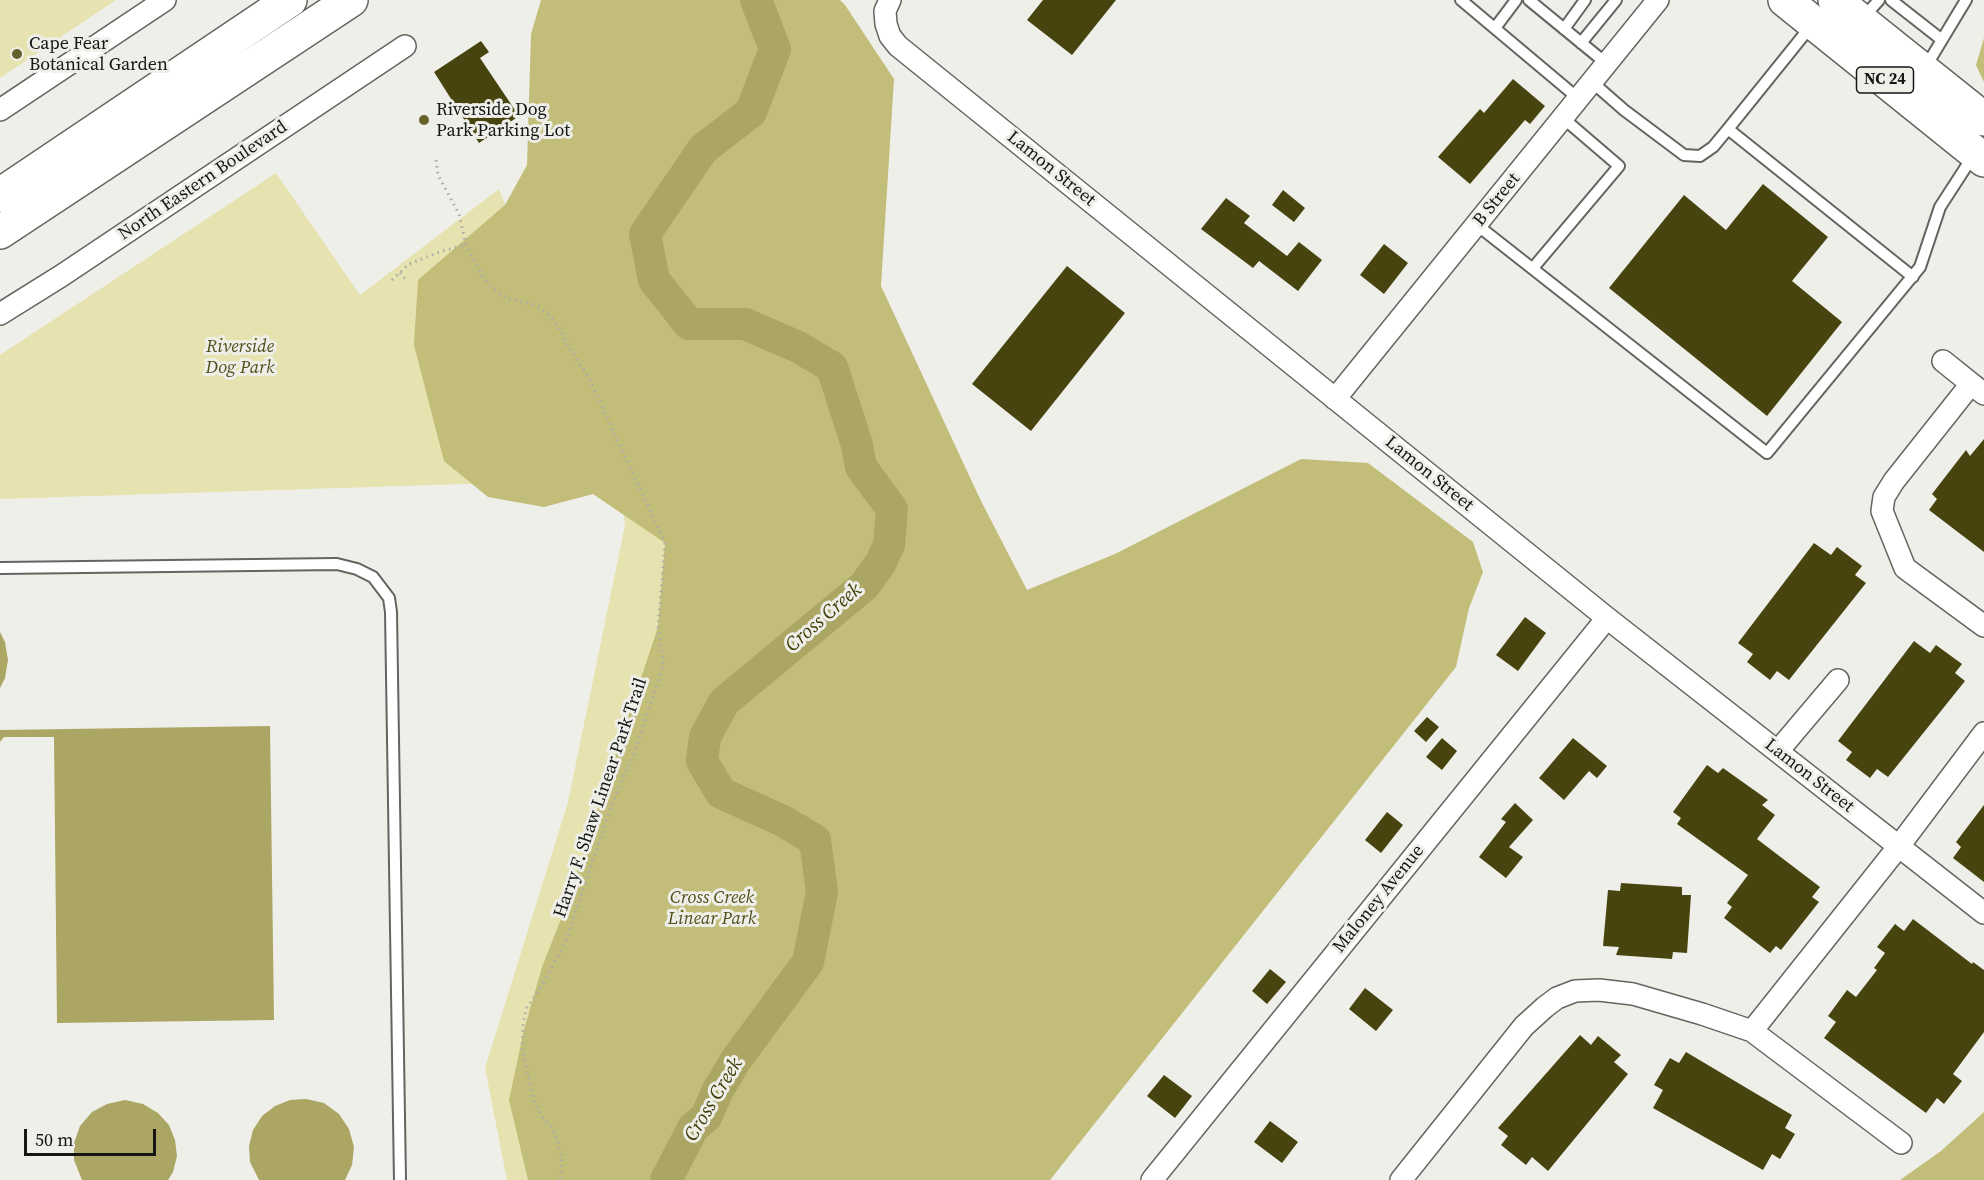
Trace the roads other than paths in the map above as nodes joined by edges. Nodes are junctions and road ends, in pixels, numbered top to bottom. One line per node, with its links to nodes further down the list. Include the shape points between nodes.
1 (165, 0): 25 (street)
2 (290, 0): 30 (main road)
3 (351, 0): 32 (main road)
4 (890, 0): 38 (street, Lamon Street, via 885,11 886,24 898,46)
5 (1461, 0): 16 (lane)
6 (1516, 0): 16 (lane)
7 (1528, 0): 17 (lane)
8 (1585, 0): 17 (lane)
9 (1616, 0): 19 (lane)
10 (1658, 0): 21 (street, B Street)
11 (1785, 0): 14 (main road, NC 24)
12 (1891, 0): 18 (lane)
13 (1966, 0): 18 (lane)
14 (1824, 11): 15 (main road, NC 24); 28 (lane); 29 (main road, NC 24)
15 (1870, 11): 22 (main road, NC 24)
16 (1495, 28): 24 (lane)
17 (1564, 29): 19 (lane)
18 (1942, 40): 22 (lane)
19 (1581, 43): 21 (lane)
20 (405, 46): 35 (street, North Eastern Boulevard)
21 (1607, 64): 23 (street, B Street)
22 (1924, 71): 27 (main road, NC 24)
23 (1592, 82): 24 (street, B Street); 28 (lane, via 1684,155 1700,156)
24 (1579, 99): 26 (street, B Street)
25 (0, 110)
26 (1563, 118): 31 (street, B Street); 33 (lane, via 1619,166)
27 (1984, 119)
28 (1728, 129): 34 (lane)
29 (1979, 157): 34 (lane, via 1940,207)
30 (0, 195)
31 (1477, 225): 33 (lane); 38 (street, B Street)
32 (0, 232)
33 (1533, 268): 34 (lane, via 1767,453)
34 (1913, 277)
35 (0, 314)
36 (1943, 361): 37 (street)
37 (1978, 389): 41 (street, via 1894,481 1884,497 1882,511 1905,568)
38 (1335, 399): 40 (street, Lamon Street)
39 (0, 568): 49 (lane, via 338,564 372,577 390,597)
40 (1607, 618): 44 (street, Lamon Street); 50 (street, Maloney Avenue)
41 (1984, 626)
42 (1838, 680): 44 (street)
43 (1984, 733): 45 (street)
44 (1778, 752): 45 (street, Lamon Street)
45 (1899, 846): 46 (street, Lamon Street); 47 (street)
46 (1984, 913)
47 (1752, 1031): 48 (street); 51 (street, via 1633,994 1575,991 1557,998 1524,1026)
48 (1901, 1143)
49 (400, 1180)
50 (1152, 1180)
51 (1401, 1180)

